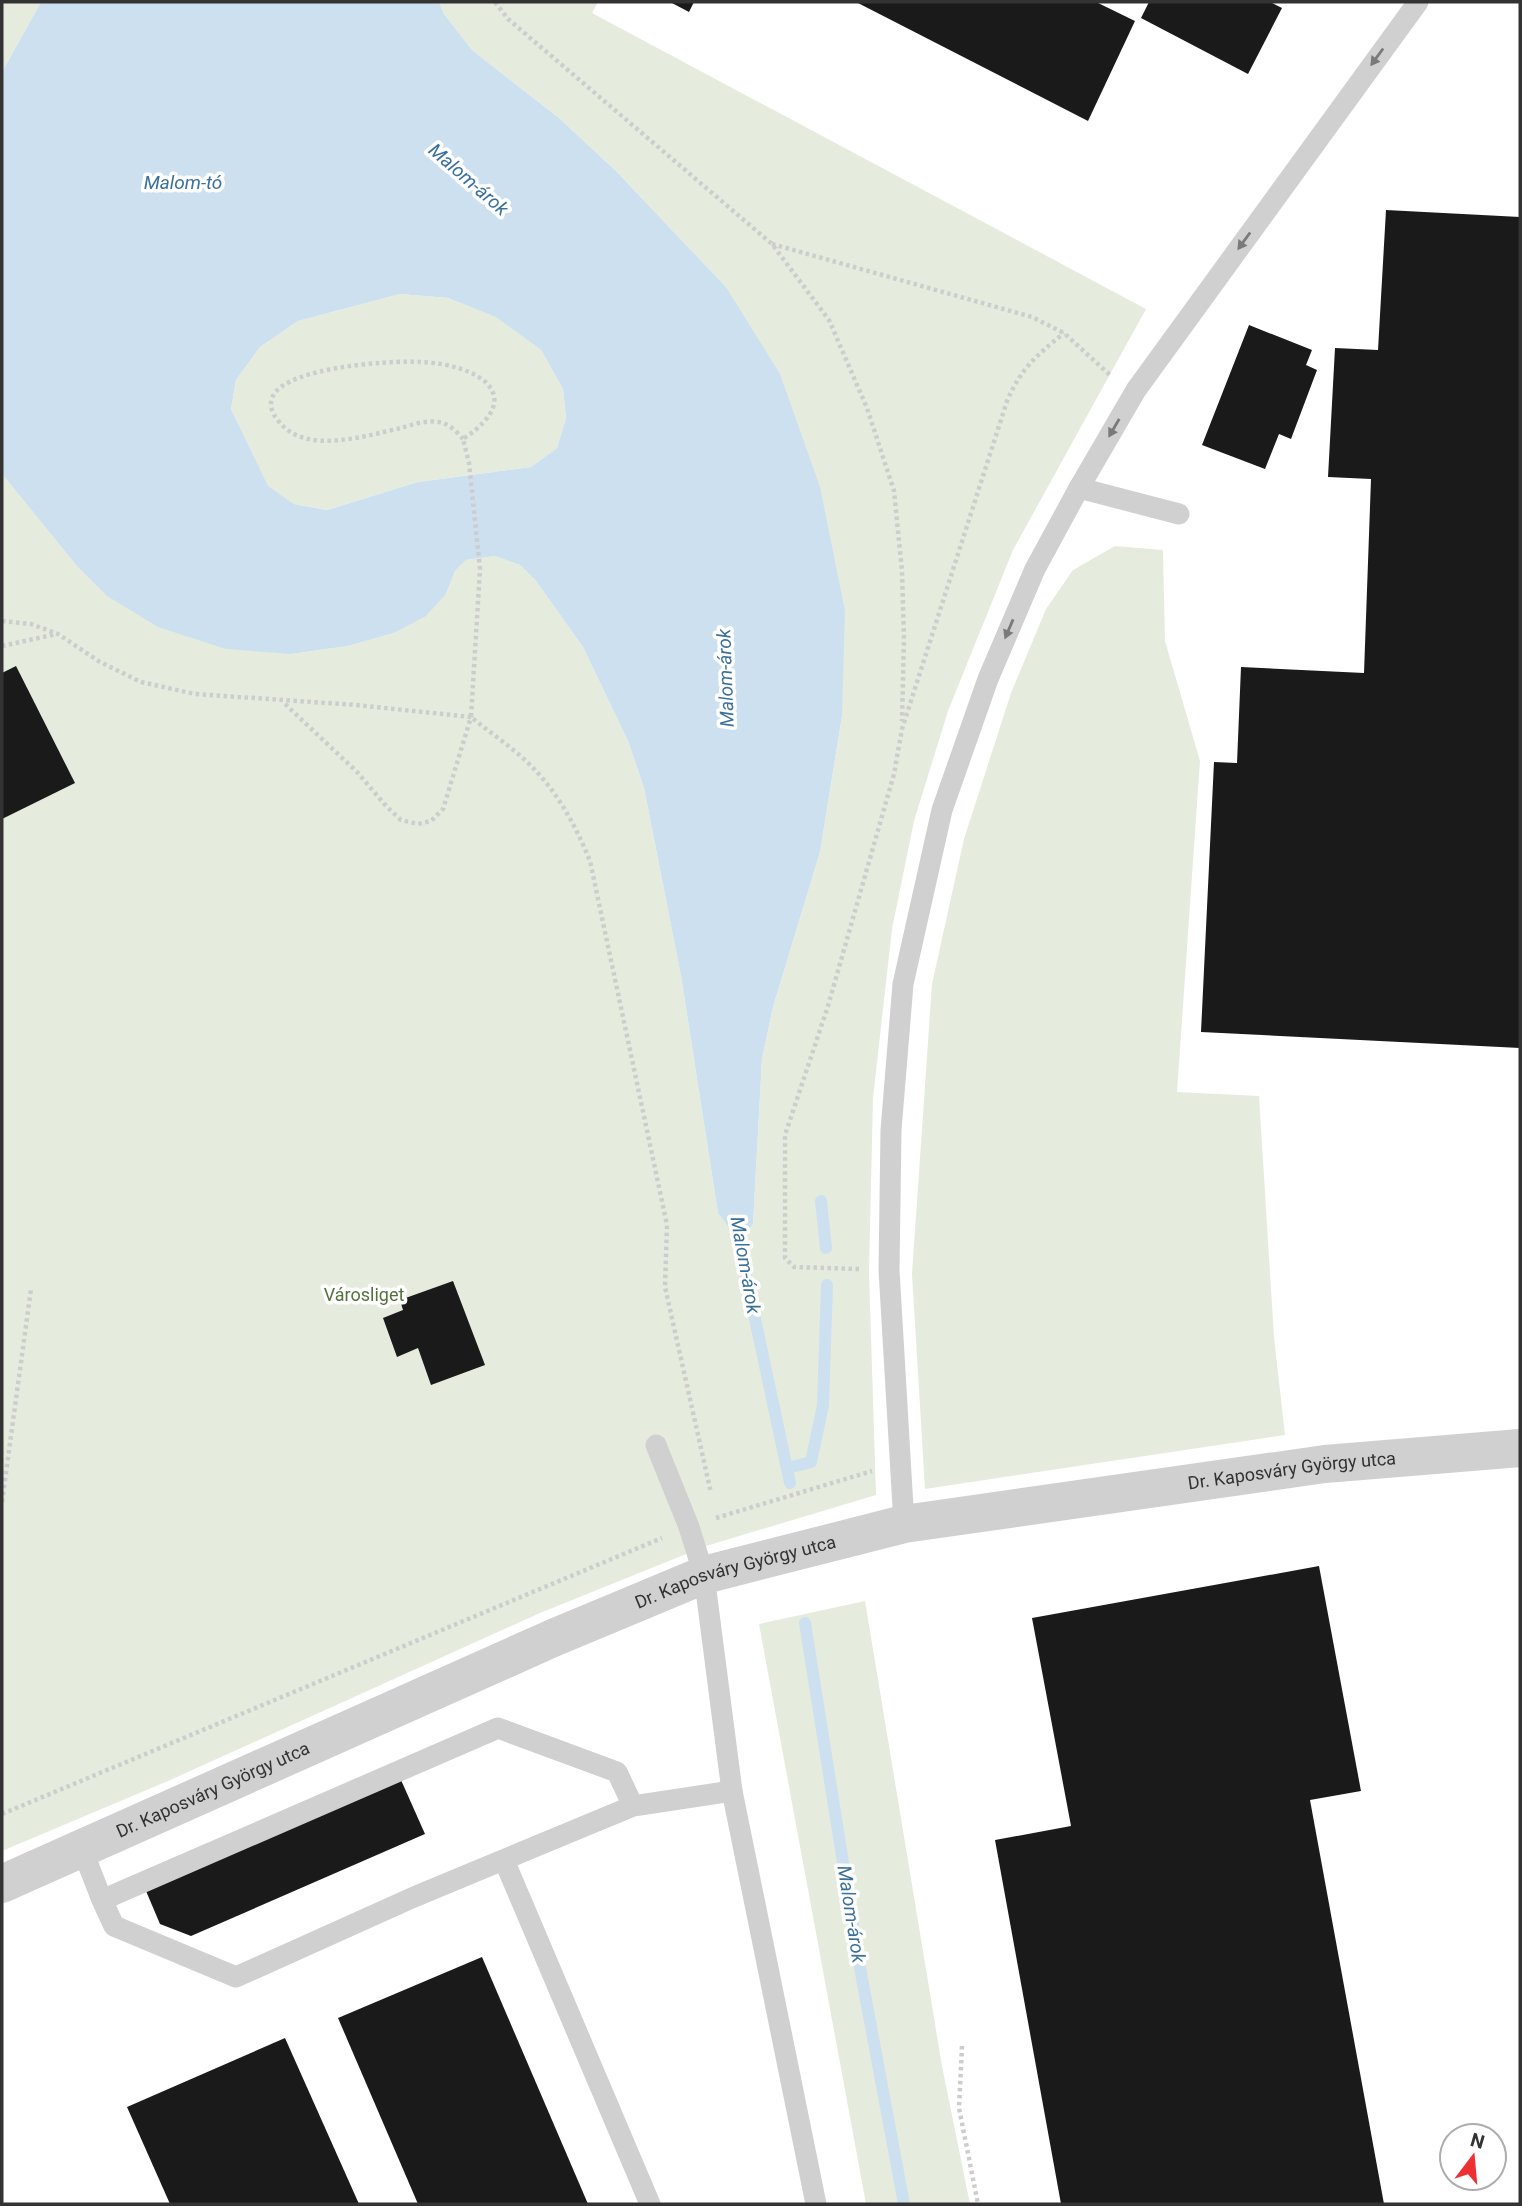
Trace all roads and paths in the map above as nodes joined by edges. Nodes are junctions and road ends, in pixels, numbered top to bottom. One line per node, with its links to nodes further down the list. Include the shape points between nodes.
1 (495, 2): 3 (path, via 508,19)
2 (1418, 2): 5 (lane, one-way to 5)
3 (772, 244): 4 (path, via 1032,317); 14 (path, via 828,320 867,408 894,491 904,626)
4 (1064, 333): 5 (path, via 1105,373); 14 (path, via 1031,360 1007,401)
5 (1136, 390): 7 (lane, one-way to 7)
6 (463, 439): 6 (path, via 480,428 496,404 495,393 484,379 457,368 422,362 385,363 305,374 281,384 270,404 276,419 303,438 327,442 426,422 442,423); 13 (path, via 480,569)
7 (1079, 488): 8 (lane); 19 (lane, one-way to 19, via 1035,569 988,679 942,810 903,985 891,1129 889,1270)
8 (1179, 514)
9 (2, 621): 10 (path, via 31,624)
10 (58, 634): 11 (path); 12 (path, via 100,662 141,681 195,694)
11 (2, 646)
12 (283, 702): 13 (path); 13 (path, via 401,820 418,824 430,821 443,809)
13 (471, 717): 21 (path, via 527,762 559,799 590,861 667,1225 665,1287)
14 (902, 729): 15 (path, via 894,774 828,1006 785,1135 785,1258 794,1267)
15 (854, 1269)
16 (32, 1289): 20 (path)
17 (656, 1445): 24 (lane)
18 (1520, 1448): 23 (street, Dr. Kaposváry György utca, via 1325,1464)
19 (900, 1464): 22 (path); 23 (lane)
20 (2, 1502)
21 (714, 1504)
22 (717, 1518)
23 (904, 1524): 25 (street, Dr. Kaposváry György utca)
24 (689, 1527): 25 (lane); 28 (path)
25 (704, 1574): 26 (lane); 29 (street, Dr. Kaposváry György utca)
26 (732, 1791): 27 (lane); 35 (lane)
27 (633, 1806): 30 (lane); 32 (lane, via 617,1772 498,1728)
28 (2, 1814)
29 (82, 1849): 31 (street, Dr. Kaposváry György utca); 32 (lane)
30 (504, 1860): 32 (lane, via 236,1977 114,1926); 34 (lane)
31 (2, 1884)
32 (102, 1900)
33 (962, 2046): 36 (path, via 959,2108)
34 (650, 2204)
35 (816, 2204)
36 (978, 2204)

